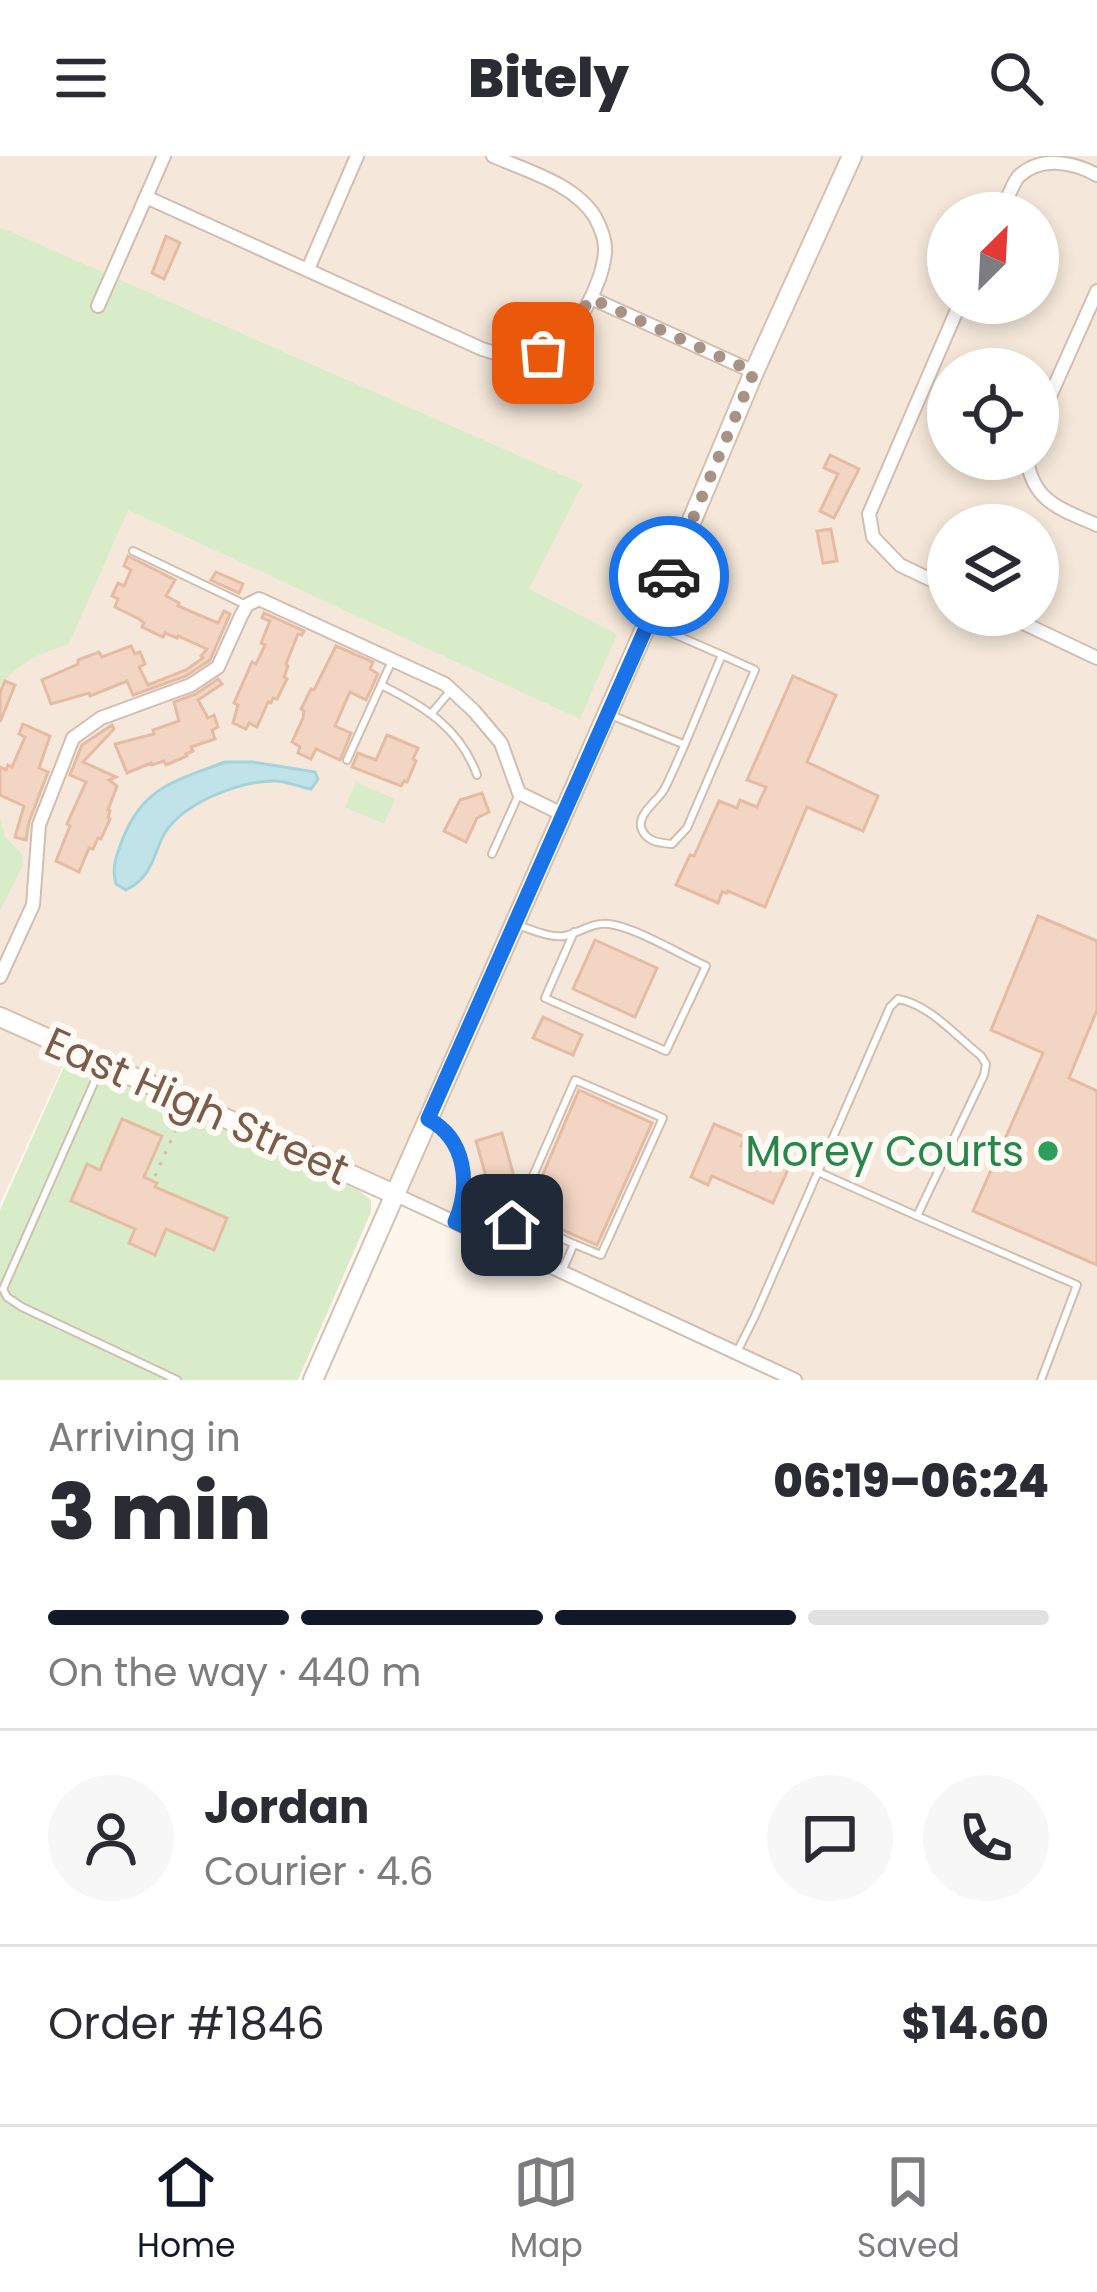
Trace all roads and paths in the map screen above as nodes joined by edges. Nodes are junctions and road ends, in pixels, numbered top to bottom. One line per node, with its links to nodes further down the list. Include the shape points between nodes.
1 (164, 156): 7 (street)
2 (358, 156): 8 (street)
3 (493, 156): 10 (street, via 575,195 596,219 605,256)
4 (852, 156): 13 (main road)
5 (1097, 175): 6 (street, via 1068,160 1036,162)
6 (1011, 192)
7 (146, 196): 8 (street); 11 (street)
8 (308, 269): 10 (street, via 502,356 557,345)
9 (1097, 290): 14 (street)
10 (590, 298): 13 (street)
11 (98, 306)
12 (951, 324): 18 (street, via 869,514 873,537 899,565)
13 (754, 372): 20 (main road)
14 (1059, 376)
15 (1032, 480): 16 (street, via 1048,502)
16 (1097, 526)
17 (133, 551): 19 (lane)
18 (927, 578)
19 (253, 602): 24 (street); 37 (street, via 218,667 74,738 39,825 33,905)
20 (648, 623): 22 (lane); 28 (main road)
21 (1050, 636): 23 (street)
22 (722, 656): 29 (lane); 29 (lane, via 755,670 687,828 673,844 657,843 641,818)
23 (1097, 658)
24 (392, 660): 25 (lane); 26 (street)
25 (381, 685): 27 (lane); 30 (lane)
26 (451, 690): 27 (lane); 32 (street, via 501,743)
27 (432, 713): 31 (lane, via 461,742)
28 (607, 714): 29 (lane); 33 (main road)
29 (683, 744)
30 (347, 760)
31 (477, 775)
32 (519, 793): 33 (street); 34 (lane)
33 (562, 814): 35 (main road)
34 (492, 854)
35 (514, 924): 36 (lane, via 555,936); 41 (main road)
36 (574, 932): 36 (lane, via 619,926 706,966 665,1051 545,998)
37 (0, 977)
38 (0, 1017): 39 (main road, East High Street)
39 (103, 1063): 40 (main road, East High Street); 52 (lane, via 3,1289 22,1307)
40 (189, 1101): 43 (path); 44 (main road, East High Street)
41 (428, 1119): 44 (main road); 47 (lane, via 455,1146 465,1179)
42 (818, 1172): 45 (lane); 45 (lane, via 890,1007 908,1001 986,1064); 51 (lane)
43 (155, 1176)
44 (394, 1194): 47 (street); 53 (main road)
45 (917, 1216): 55 (lane, via 1077,1285)
46 (515, 1217): 48 (lane); 48 (lane, via 575,1080 663,1118 601,1255); 49 (lane)
47 (455, 1222): 49 (street)
48 (574, 1244): 50 (lane)
49 (504, 1245): 50 (street)
50 (562, 1272): 51 (street)
51 (736, 1353): 54 (street)
52 (177, 1380)
53 (314, 1380)
54 (795, 1380)
55 (1041, 1380)

